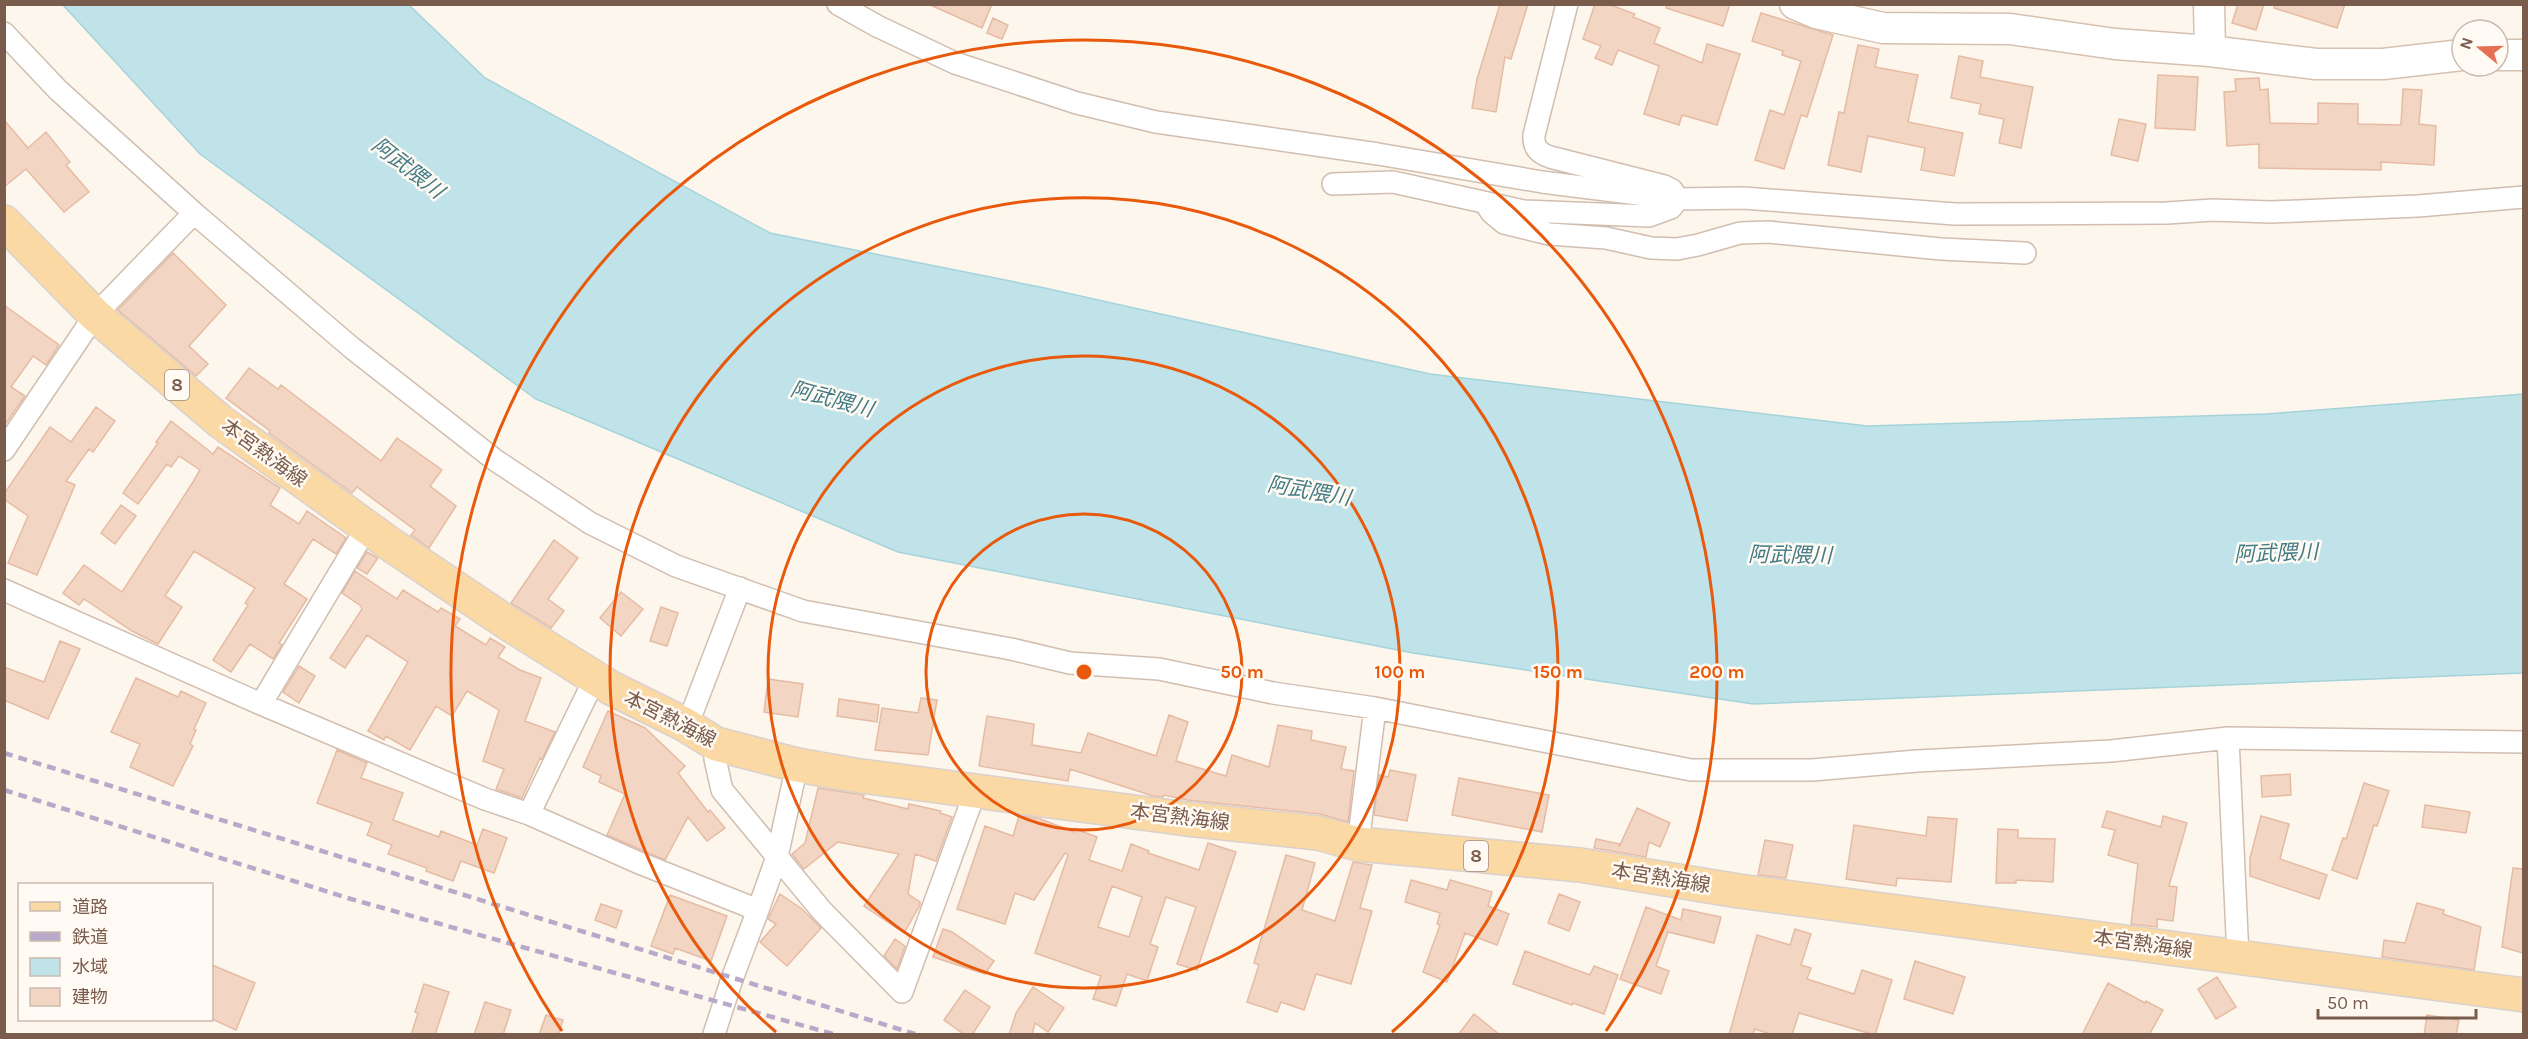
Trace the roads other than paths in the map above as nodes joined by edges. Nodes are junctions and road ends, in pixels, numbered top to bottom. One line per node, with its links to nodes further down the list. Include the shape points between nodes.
1 (838, 4): 10 (street, via 955,63 1077,103 1156,122 1542,182)
2 (1567, 4): 10 (street, via 1534,135 1539,152 1664,186)
3 (1795, 4): 6 (street, via 1883,28 2010,29 2115,44)
4 (2209, 4): 6 (street)
5 (4, 33): 12 (street, via 58,90)
6 (2210, 51): 7 (street, via 2316,64 2383,64)
7 (2450, 56)
8 (1333, 184): 11 (street, via 1393,182)
9 (2523, 198): 10 (street, via 2271,212 1967,214 1743,198)
10 (1678, 199): 11 (street, via 1671,208 1649,216 1524,211)
11 (1485, 203): 14 (street, via 1504,223 1651,249 1688,247 1740,233 1768,232)
12 (194, 213): 15 (street); 18 (street, via 352,348 495,460 590,523 676,566)
13 (4, 222): 15 (main road, 本宮熱海線 / 8)
14 (2025, 253)
15 (95, 315): 16 (street); 17 (main road, 本宮熱海線 / 8, via 221,422)
16 (4, 450)
17 (368, 527): 20 (main road, 本宮熱海線 / 8); 21 (street)
18 (740, 588): 22 (street, via 803,610 1070,663 1159,669 1273,693); 23 (street)
19 (4, 590): 21 (street)
20 (595, 678): 23 (main road, 本宮熱海線 / 8); 29 (street)
21 (261, 704): 29 (street)
22 (1374, 708): 24 (street, via 1691,770 1812,770 1917,760 2111,751); 30 (street)
23 (687, 726): 26 (main road, 本宮熱海線 / 8)
24 (2229, 738): 25 (street); 33 (street)
25 (2523, 742)
26 (716, 744): 27 (main road, 本宮熱海線 / 8); 31 (street, via 722,790)
27 (797, 765): 28 (main road, 本宮熱海線 / 8); 31 (street)
28 (975, 792): 30 (main road, 本宮熱海線 / 8, via 1318,833); 31 (street, via 902,992 822,911)
29 (529, 814): 32 (street)
30 (1358, 844): 33 (main road, 本宮熱海線 / 8, via 1580,866)
31 (777, 857): 32 (street)
32 (758, 910): 35 (street)
33 (2238, 957): 34 (main road, 本宮熱海線 / 8)
34 (2523, 995)
35 (714, 1035)

